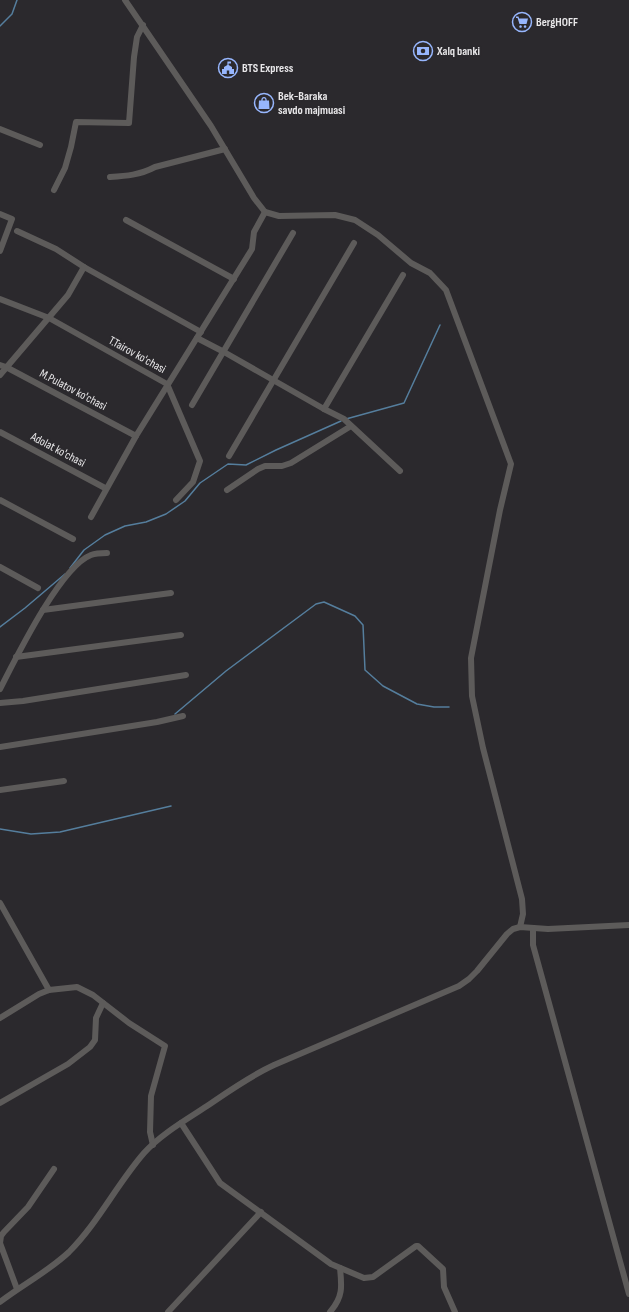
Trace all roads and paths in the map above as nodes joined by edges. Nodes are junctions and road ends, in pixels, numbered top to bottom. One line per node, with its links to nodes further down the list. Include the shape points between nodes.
1 (125, 0): 2 (street)
2 (143, 25): 5 (street); 7 (street, via 137,37 134,57 129,123 76,122 67,161)
3 (0, 129): 4 (street)
4 (40, 145)
5 (225, 149): 6 (street, via 146,172); 8 (street)
6 (110, 177)
7 (54, 190)
8 (265, 212): 17 (street, via 254,232 252,249); 56 (street, via 279,216 335,215 354,220 378,235 411,263 436,278 446,290 511,464 471,658 471,684 483,748 522,899 523,914)
9 (0, 214): 14 (street, via 12,219)
10 (126, 220): 17 (street)
11 (17, 231): 15 (street, via 56,249)
12 (293, 233): 22 (street)
13 (354, 243): 25 (street)
14 (0, 251)
15 (84, 267): 19 (street, via 68,295); 20 (street)
16 (403, 275): 28 (street)
17 (234, 279): 20 (street)
18 (0, 299): 19 (street, T.Tairov ko'chasi)
19 (49, 318): 23 (street); 26 (street, T.Tairov ko'chasi)
20 (201, 332): 21 (street)
21 (197, 338): 22 (street); 26 (street)
22 (224, 352): 25 (street); 27 (street)
23 (3, 366): 24 (street); 31 (street, M.Pulatov ko'chasi)
24 (0, 375)
25 (273, 380): 28 (street); 32 (street)
26 (167, 384): 31 (street); 37 (street, T.Tairov ko'chasi, via 200,461 193,482)
27 (192, 405)
28 (324, 409): 29 (street, via 344,419)
29 (351, 426): 33 (street); 35 (street, via 291,462 282,466 265,466 258,469)
30 (0, 432): 34 (street, Adolat ko'chasi)
31 (136, 436): 34 (street)
32 (229, 456)
33 (400, 471)
34 (106, 488): 38 (street)
35 (226, 490)
36 (0, 500): 39 (street)
37 (176, 500)
38 (90, 516)
39 (73, 540)
40 (107, 553): 44 (street, via 91,555 77,564)
41 (0, 567): 42 (street)
42 (38, 588)
43 (171, 593): 44 (street)
44 (43, 610): 46 (street)
45 (181, 635): 46 (street)
46 (16, 657): 48 (street)
47 (186, 675): 49 (street)
48 (0, 689)
49 (0, 703)
50 (183, 716): 51 (street)
51 (0, 746)
52 (64, 780): 53 (street)
53 (0, 790)
54 (0, 903): 58 (street)
55 (629, 925): 57 (street)
56 (520, 927): 57 (street); 62 (street, via 507,934 477,971 459,986 266,1069)
57 (533, 929): 68 (street, via 533,945)
58 (49, 990): 59 (street, via 77,987); 60 (street)
59 (103, 1003): 61 (street, via 96,1018 95,1040 90,1048 68,1064); 63 (street, via 165,1046 150,1096)
60 (0, 1018)
61 (0, 1103)
62 (182, 1123): 63 (street); 65 (street, via 220,1183)
63 (152, 1145): 67 (street, via 70,1250)
64 (54, 1169): 67 (street, via 28,1207 1,1236 0,1243)
65 (260, 1212): 66 (street); 70 (street)
66 (340, 1268): 71 (street, via 342,1287 338,1302); 72 (street, via 353,1274 373,1277 418,1246 442,1269 444,1287)
67 (17, 1289): 69 (street)
68 (629, 1294)
69 (0, 1302)
70 (168, 1312)
71 (330, 1312)
72 (455, 1312)

